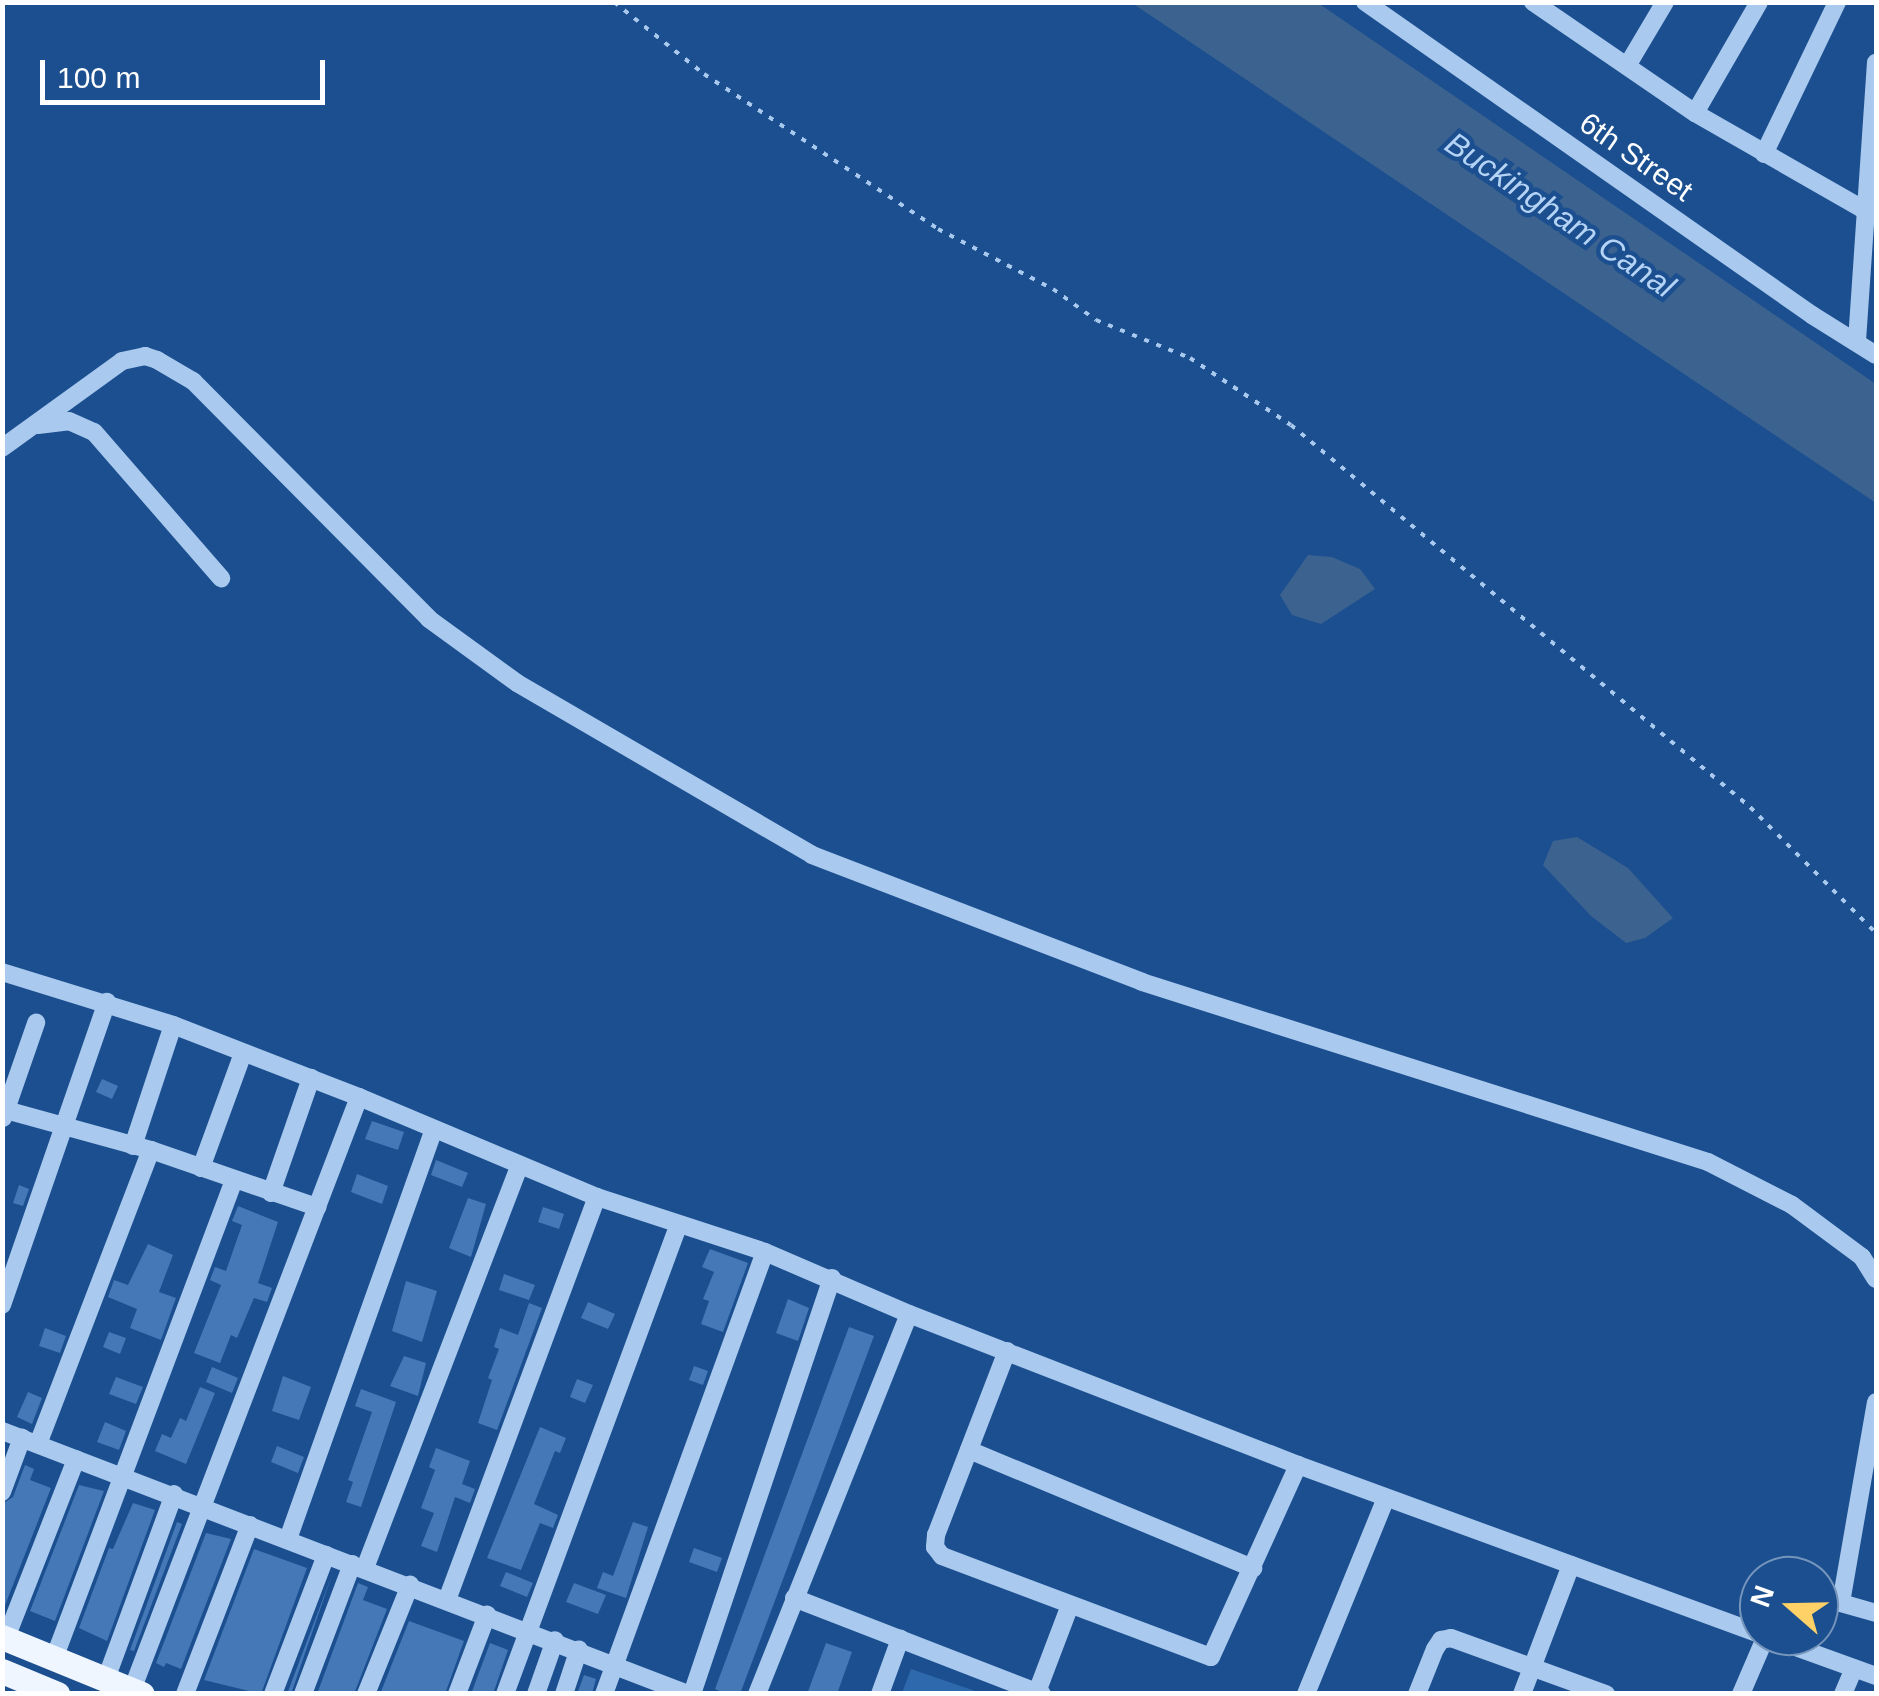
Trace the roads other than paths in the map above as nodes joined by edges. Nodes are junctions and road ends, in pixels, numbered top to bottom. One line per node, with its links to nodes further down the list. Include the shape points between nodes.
1 (1365, 2): 17 (street, 6th Street)
2 (1533, 2): 7 (street)
3 (1573, 2): 7 (street)
4 (1666, 2): 9 (street)
5 (1759, 2): 11 (street)
6 (1837, 2): 13 (street)
7 (1562, 20): 9 (street)
8 (1876, 63): 10 (street)
9 (1627, 66): 11 (street)
10 (1874, 97): 12 (street)
11 (1695, 113): 13 (street)
12 (1874, 129): 14 (street)
13 (1764, 154): 15 (street)
14 (1872, 169): 15 (street)
15 (1870, 216): 16 (street)
16 (1870, 267): 17 (street)
17 (1856, 341): 18 (street, 6th Street)
18 (1876, 355)
19 (33, 426): 20 (street); 21 (street, via 70,421 94,432); 42 (street, via 122,361 157,360 193,382 429,619 517,683 812,855 1142,982 1708,1162 1792,1205 1862,1257)
20 (2, 448)
21 (221, 578)
22 (2, 972): 23 (street)
23 (106, 1002): 25 (street); 30 (street)
24 (36, 1023): 29 (street)
25 (173, 1025): 26 (street); 32 (street)
26 (242, 1053): 27 (street); 34 (street)
27 (311, 1078): 28 (street); 36 (street)
28 (358, 1096): 31 (street); 38 (street)
29 (4, 1112): 30 (street)
30 (63, 1126): 32 (street); 43 (street)
31 (433, 1131): 33 (street); 58 (street)
32 (142, 1148): 34 (street); 48 (street)
33 (519, 1166): 37 (street); 61 (street)
34 (201, 1168): 35 (street)
35 (234, 1180): 36 (street); 52 (street)
36 (271, 1193): 38 (street)
37 (597, 1197): 39 (street); 65 (street)
38 (316, 1207): 56 (street)
39 (678, 1227): 40 (street); 70 (street)
40 (765, 1252): 41 (street); 78 (street)
41 (832, 1278): 44 (street); 96 (street)
42 (1876, 1279)
43 (2, 1305)
44 (909, 1314): 45 (street); 64 (street)
45 (1007, 1350): 49 (street); 51 (street)
46 (1876, 1402): 67 (street, via 1841,1603)
47 (2, 1431): 48 (street)
48 (30, 1441): 50 (street); 53 (street)
49 (968, 1450): 62 (street); 66 (street, via 935,1548)
50 (76, 1459): 52 (street); 71 (street)
51 (1298, 1465): 55 (street); 62 (street)
52 (122, 1476): 54 (street); 75 (street)
53 (2, 1492)
54 (174, 1494): 56 (street); 83 (street)
55 (1386, 1498): 60 (street); 99 (street)
56 (201, 1505): 57 (street); 84 (street)
57 (250, 1525): 58 (street); 87 (street)
58 (288, 1539): 59 (street)
59 (326, 1555): 61 (street); 88 (street)
60 (1571, 1565): 69 (street); 79 (street)
61 (359, 1566): 63 (street); 89 (street)
62 (1253, 1568): 66 (street, via 1211,1656)
63 (410, 1585): 65 (street); 90 (street)
64 (794, 1598): 72 (street); 97 (street)
65 (447, 1600): 68 (street)
66 (1070, 1605): 85 (street)
67 (1876, 1612)
68 (487, 1615): 70 (street); 91 (street)
69 (1739, 1626)
70 (528, 1630): 73 (street); 92 (street)
71 (4, 1637): 75 (main road)
72 (900, 1639): 85 (street); 98 (street)
73 (555, 1640): 74 (street); 93 (street)
74 (578, 1649): 78 (street); 94 (street)
75 (55, 1656): 83 (main road)
76 (1756, 1656): 103 (street)
77 (1821, 1656): 80 (street)
78 (612, 1662): 95 (street); 96 (street)
79 (1533, 1666): 100 (street, via 1441,1640); 101 (street); 102 (street)
80 (1854, 1668): 82 (street); 104 (street)
81 (2, 1671): 86 (main road)
82 (1876, 1676)
83 (106, 1678): 84 (main road)
84 (137, 1692)
85 (1039, 1693)
86 (56, 1694)
87 (186, 1694)
88 (273, 1694)
89 (303, 1694)
90 (366, 1694)
91 (457, 1694)
92 (505, 1694)
93 (536, 1694)
94 (564, 1694)
95 (604, 1694)
96 (690, 1694)
97 (757, 1694)
98 (880, 1694)
99 (1306, 1694)
100 (1417, 1694)
101 (1522, 1694)
102 (1606, 1694)
103 (1742, 1694)
104 (1843, 1694)

